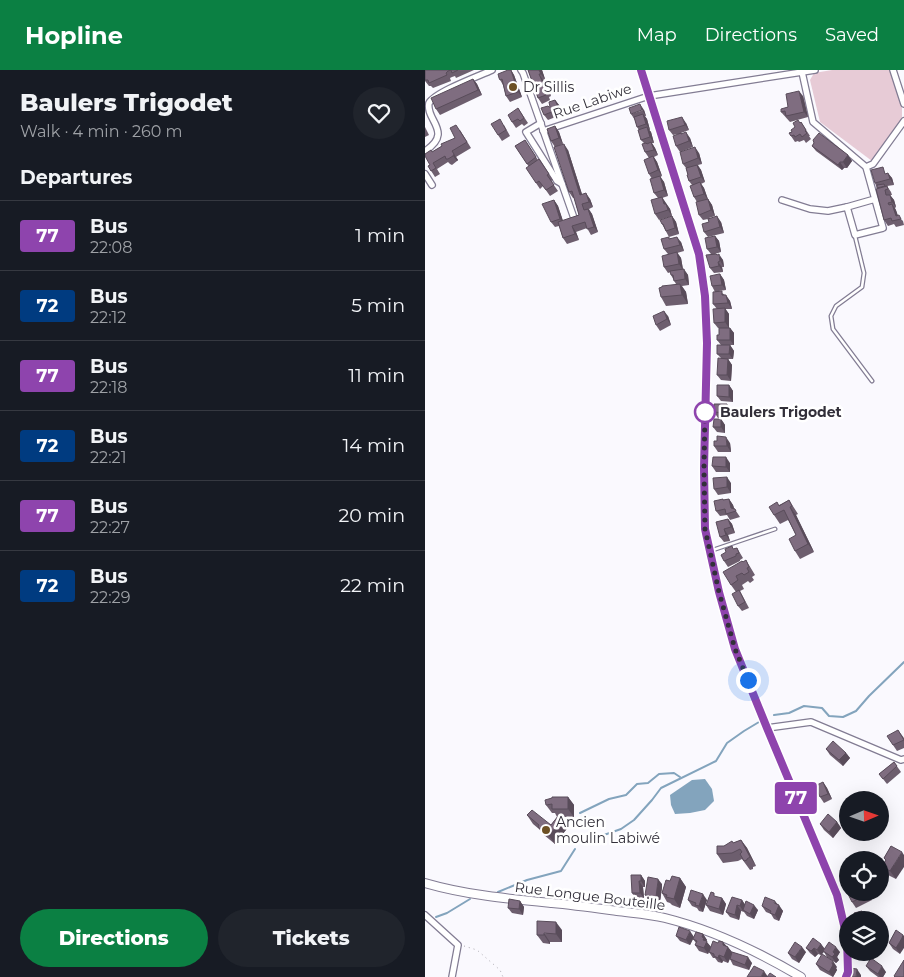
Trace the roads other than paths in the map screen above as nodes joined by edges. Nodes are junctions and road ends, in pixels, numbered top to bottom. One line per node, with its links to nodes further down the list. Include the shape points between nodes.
1 (492, 70): 12 (street, via 437,95 430,102 429,114 437,140)
2 (521, 70): 10 (street)
3 (641, 70): 7 (street)
4 (815, 70): 6 (street, Rue Labiwe)
5 (893, 70): 8 (street)
6 (802, 72): 7 (street, Rue Labiwe); 13 (street, via 813,122)
7 (649, 96): 11 (street, Rue Labiwe); 24 (street, via 699,254 703,279 707,343 705,529)
8 (904, 104)
9 (904, 121): 13 (street, via 873,164)
10 (541, 123): 11 (street); 15 (street, via 526,132)
11 (543, 131): 15 (street)
12 (425, 151)
13 (866, 167): 17 (street)
14 (425, 174): 16 (street)
15 (562, 184): 20 (street)
16 (432, 185)
17 (875, 199): 19 (street); 21 (street, via 883,228)
18 (782, 200): 19 (street, via 810,210)
19 (847, 207): 21 (street)
20 (575, 221)
21 (855, 236): 22 (lane, via 864,273 862,287 836,306 831,316 833,329)
22 (872, 381)
23 (775, 529): 24 (lane)
24 (710, 551): 25 (street, via 735,649)
25 (767, 728): 26 (street, via 811,722); 28 (street, via 837,895)
26 (904, 759)
27 (425, 884): 32 (street, Rue Longue Bouteille, via 498,897 664,917 741,946)
28 (841, 911)
29 (425, 915): 31 (street, via 458,945)
30 (847, 961): 33 (street)
31 (452, 977)
32 (801, 977)
33 (846, 977)

